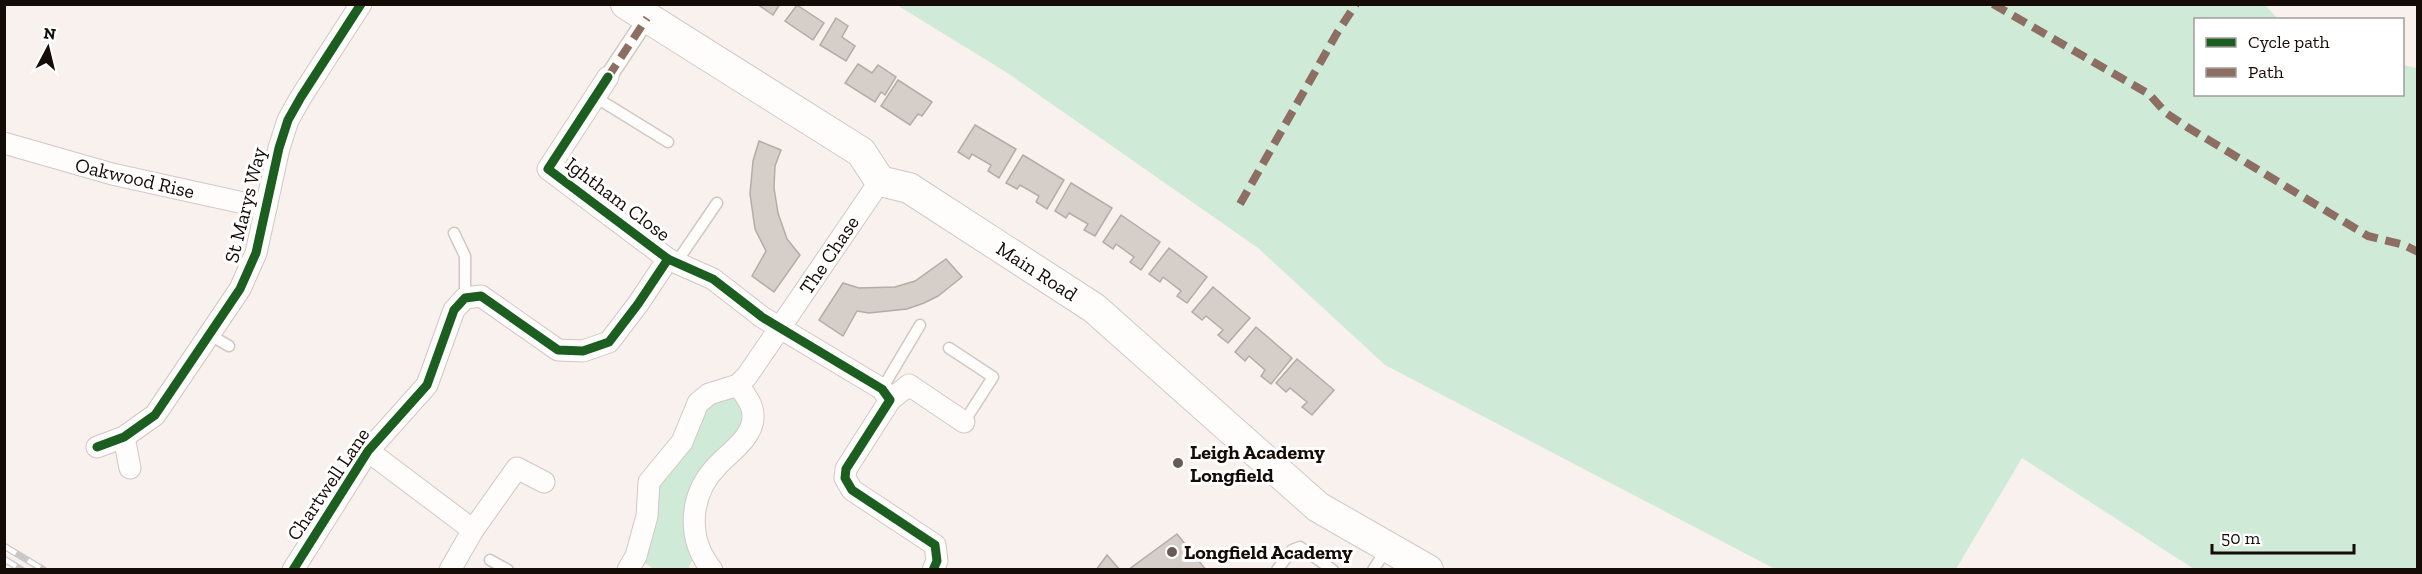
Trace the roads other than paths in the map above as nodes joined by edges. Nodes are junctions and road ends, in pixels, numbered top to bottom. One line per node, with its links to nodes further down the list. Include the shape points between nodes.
1 (362, 4): 9 (street, St Marys Way, via 291,116 279,148)
2 (637, 11): 3 (street, Ightham Close); 7 (main road, via 861,152)
3 (608, 77): 4 (street, Ightham Close)
4 (595, 97): 5 (lane); 11 (street, Ightham Close, via 548,169)
5 (668, 142)
6 (4, 143): 9 (street, Oakwood Rise, via 112,174)
7 (880, 181): 14 (street, The Chase); 27 (main road, Main Road, via 909,188 1094,308)
8 (717, 203): 11 (lane)
9 (266, 208): 15 (street, St Marys Way, via 251,265)
10 (453, 233): 12 (lane, via 465,256)
11 (672, 261): 12 (street, via 609,342 583,351 558,350 481,296); 14 (street, via 713,279)
12 (465, 298): 23 (street, Chartwell Lane, via 454,310 427,385)
13 (920, 326): 19 (lane)
14 (780, 328): 18 (street, The Chase); 19 (street)
15 (210, 335): 16 (lane); 21 (street, St Marys Way, via 155,415)
16 (229, 346)
17 (949, 348): 20 (lane, via 993,377)
18 (738, 385): 33 (street, via 699,401 679,447 649,482 647,516); 34 (street, via 750,404 752,424 744,439 707,477 695,509 696,537)
19 (886, 394): 20 (street, via 909,385); 35 (street, via 846,469 845,478 852,490 935,545 937,561)
20 (964, 422)
21 (124, 437): 22 (street, St Marys Way); 24 (street)
22 (97, 447)
23 (368, 451): 26 (street); 30 (street, Chartwell Lane)
24 (130, 468)
25 (544, 482): 26 (street, via 517,468)
26 (473, 530): 31 (street)
27 (1380, 558): 37 (main road, Main Road)
28 (490, 560): 32 (lane)
29 (1329, 568): 36 (lane, via 1295,547)
30 (293, 570)
31 (450, 570)
32 (508, 570)
33 (628, 570)
34 (712, 570)
35 (933, 570)
36 (1277, 570)
37 (1428, 570)

